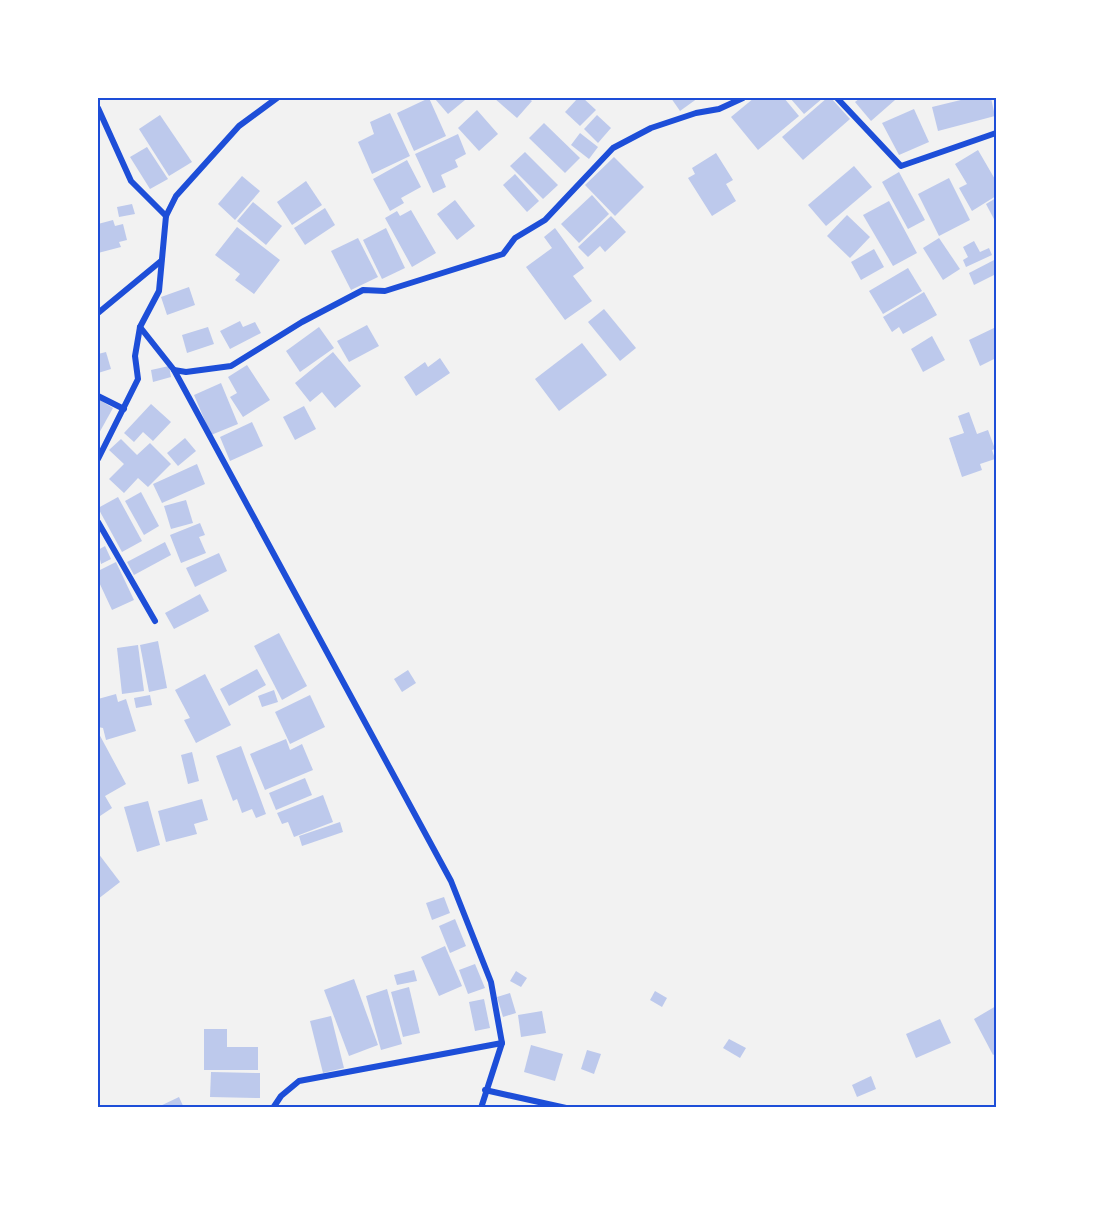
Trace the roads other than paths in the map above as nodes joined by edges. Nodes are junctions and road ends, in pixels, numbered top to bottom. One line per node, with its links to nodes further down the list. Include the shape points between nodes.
1 (278, 98): 6 (street, via 239,126 176,196)
2 (743, 98): 10 (street, via 719,109 651,128 613,148 544,220 514,238 503,254 385,291 366,289 302,322 231,366)
3 (837, 98): 5 (street, via 901,166)
4 (98, 108): 6 (street, via 131,181)
5 (996, 133)
6 (166, 216): 7 (street)
7 (161, 261): 8 (street); 9 (street, via 159,291)
8 (98, 313)
9 (140, 327): 10 (street); 12 (street, via 135,356 138,379)
10 (174, 370): 16 (street, via 451,881 491,982)
11 (98, 396): 12 (street)
12 (124, 409): 13 (street)
13 (98, 459)
14 (98, 522): 15 (street)
15 (155, 621)
16 (502, 1043): 17 (street); 18 (street, via 299,1081)
17 (485, 1090): 19 (street); 20 (street)
18 (273, 1107)
19 (480, 1107)
20 (566, 1107)

